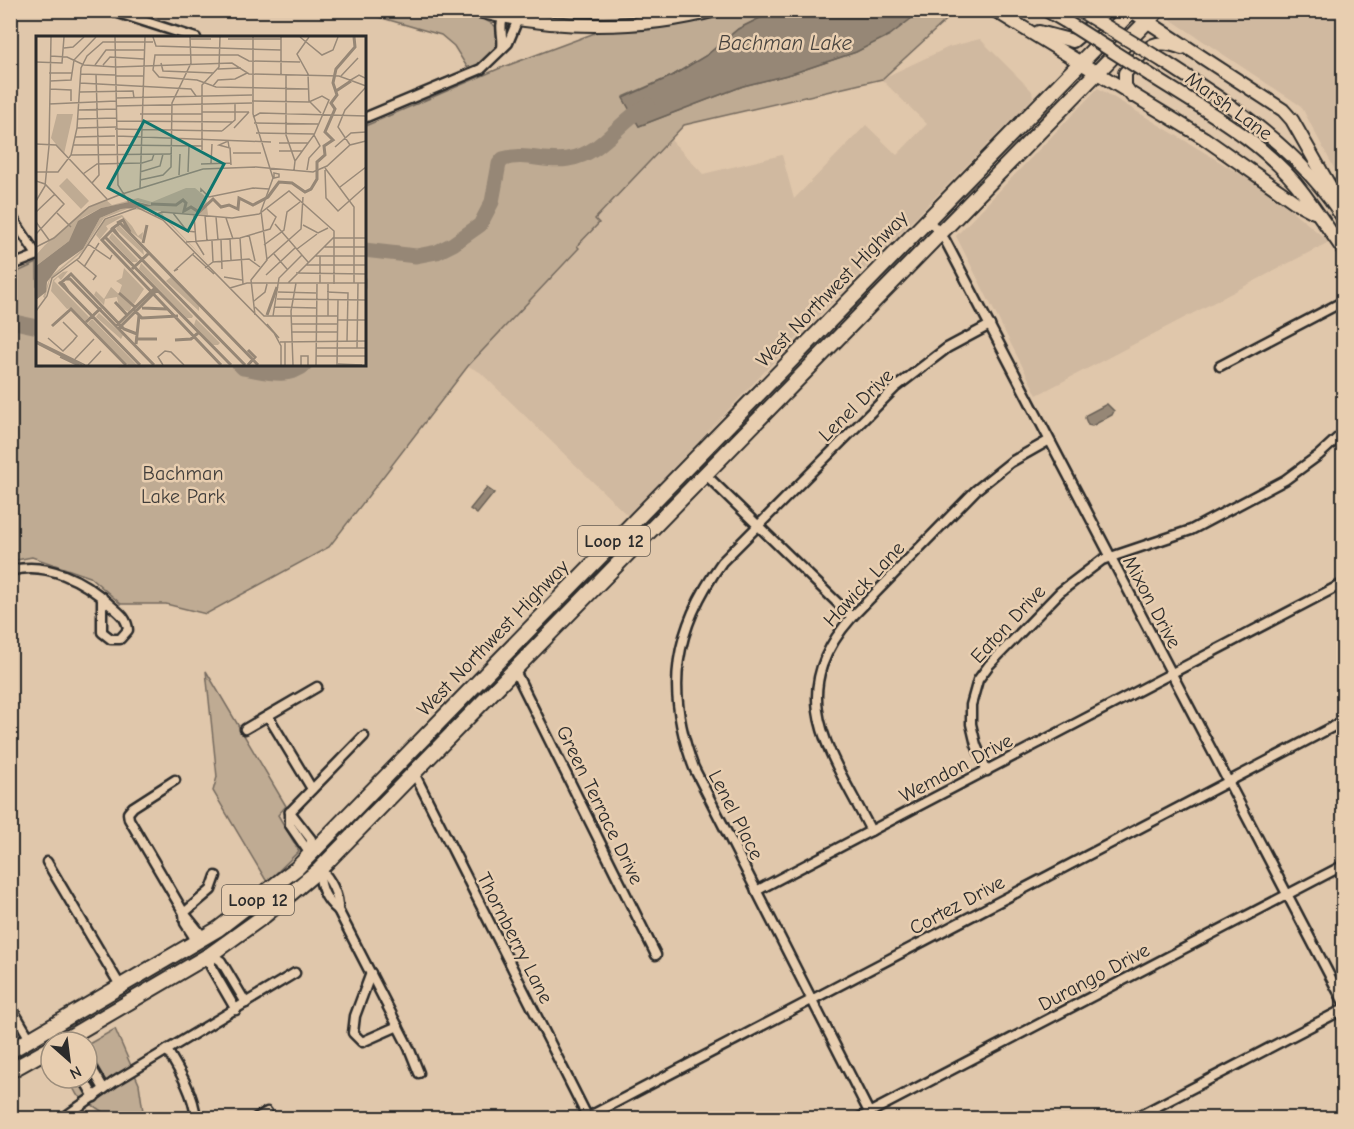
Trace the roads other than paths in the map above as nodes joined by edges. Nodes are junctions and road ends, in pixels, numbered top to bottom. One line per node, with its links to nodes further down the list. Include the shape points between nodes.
1 (109, 10): 14 (street)
2 (473, 10): 10 (main road)
3 (716, 10): 11 (main road, via 610,24)
4 (994, 10): 13 (main road)
5 (1046, 10): 23 (main road, Marsh Lane, bridge, via 1256,147 1304,194)
6 (1079, 10): 25 (main road, Marsh Lane, bridge, via 1238,109 1298,163)
7 (1102, 10): 13 (main road, via 1098,20 1073,41)
8 (1158, 10): 12 (main road, West Northwest Highway / Loop 12)
9 (1131, 11): 12 (main road); 17 (main road, West Northwest Highway / Loop 12)
10 (504, 17): 11 (main road); 15 (street, via 500,24 504,39)
11 (518, 19): 15 (street)
12 (1147, 21): 16 (main road); 18 (main road, West Northwest Highway / Loop 12)
13 (1029, 30): 17 (main road)
14 (190, 36)
15 (501, 51): 20 (street, via 481,69)
16 (1203, 56): 19 (main road, via 1163,42 1155,43 1125,73 1125,86); 25 (main road, via 1283,110 1333,192)
17 (1079, 62): 18 (main road); 21 (main road, West Northwest Highway / Loop 12)
18 (1095, 72): 19 (main road); 22 (main road, West Northwest Highway / Loop 12)
19 (1134, 98): 23 (main road, via 1204,138)
20 (366, 117)
21 (997, 146): 22 (main road); 26 (main road, West Northwest Highway / Loop 12)
22 (1011, 158): 27 (main road, West Northwest Highway / Loop 12)
23 (1314, 212): 28 (main road, Marsh Lane)
24 (10, 214): 29 (street)
25 (1341, 215)
26 (927, 218): 27 (street, Mixon Drive); 34 (main road, West Northwest Highway / Loop 12)
27 (939, 233): 33 (street, Mixon Drive); 35 (main road, West Northwest Highway / Loop 12)
28 (1344, 251)
29 (36, 253)
30 (36, 255): 31 (street)
31 (10, 266)
32 (1344, 301): 36 (street)
33 (990, 325): 38 (street, Mixon Drive); 42 (street, Lenel Drive, via 947,348 896,387)
34 (799, 350): 35 (main road); 39 (main road, West Northwest Highway / Loop 12)
35 (813, 363): 40 (main road, West Northwest Highway / Loop 12)
36 (1220, 366)
37 (1344, 432): 45 (street, Eaton Drive, via 1304,468 1261,493 1180,535)
38 (1048, 441): 45 (street, Mixon Drive); 49 (street, Hawick Lane, via 1011,462 976,490)
39 (694, 459): 41 (main road, via 693,470 671,499); 43 (main road, West Northwest Highway / Loop 12)
40 (705, 474): 41 (main road, West Northwest Highway / Loop 12); 42 (street)
41 (671, 509): 44 (main road, West Northwest Highway / Loop 12)
42 (758, 525): 49 (street); 70 (street, Lenel Place, via 705,586 684,633 676,676 678,717 690,759)
43 (625, 530): 44 (main road); 50 (main road, West Northwest Highway / Loop 12)
44 (637, 543): 51 (main road, West Northwest Highway / Loop 12)
45 (1110, 557): 52 (street, Mixon Drive); 59 (street, Eaton Drive, via 1070,582 978,680 971,724)
46 (10, 571): 48 (street, via 23,567 40,569 85,584)
47 (1344, 583): 52 (street, Wemdon Drive)
48 (102, 597): 48 (street, via 102,632 111,639 120,639 128,630 125,618)
49 (852, 616): 64 (street, Hawick Lane, via 823,660 816,710 823,737)
50 (504, 655): 51 (main road); 58 (main road, West Northwest Highway / Loop 12)
51 (514, 669): 60 (main road, West Northwest Highway / Loop 12); 75 (street, Green Terrace Drive)
52 (1171, 674): 59 (street, Wemdon Drive); 62 (street, Mixon Drive)
53 (317, 687): 54 (street)
54 (268, 716): 56 (street); 63 (street)
55 (1344, 721): 62 (street, Cortez Drive)
56 (245, 729)
57 (364, 736): 63 (street)
58 (401, 760): 60 (main road); 65 (main road, West Northwest Highway / Loop 12)
59 (987, 771): 64 (street, Wemdon Drive)
60 (414, 773): 68 (main road, West Northwest Highway / Loop 12); 101 (street, Thornberry Lane)
61 (175, 780): 72 (street, via 128,813)
62 (1228, 782): 71 (street, Mixon Drive); 79 (street, Cortez Drive)
63 (312, 789): 65 (street, via 290,812)
64 (872, 831): 70 (street, Wemdon Drive)
65 (310, 854): 68 (main road); 73 (main road, West Northwest Highway / Loop 12, via 254,903)
66 (47, 862): 78 (street)
67 (1344, 865): 71 (street, Durango Drive)
68 (320, 869): 74 (main road, West Northwest Highway / Loop 12); 76 (street, via 319,882 338,909)
69 (216, 876): 72 (street, via 211,890)
70 (756, 891): 79 (street, Lenel Place)
71 (1287, 894): 80 (street, Mixon Drive); 100 (street, Durango Drive)
72 (184, 913): 73 (street)
73 (202, 939): 74 (main road); 78 (main road, West Northwest Highway / Loop 12)
74 (212, 954): 81 (street, via 221,961); 84 (street, via 211,967); 88 (main road, West Northwest Highway / Loop 12)
75 (656, 955)
76 (370, 972): 86 (street); 86 (street, via 353,1033 362,1042)
77 (295, 973): 81 (street)
78 (121, 987): 85 (main road, West Northwest Highway / Loop 12)
79 (810, 1000): 100 (street, Lenel Place); 101 (street, Cortez Drive)
80 (1344, 1003)
81 (246, 1004): 84 (street)
82 (10, 1005): 89 (street)
83 (1344, 1009): 106 (street)
84 (236, 1010): 90 (street)
85 (58, 1023): 87 (main road); 89 (main road, West Northwest Highway / Loop 12)
86 (398, 1026): 94 (street)
87 (62, 1030)
88 (85, 1030)
89 (30, 1040): 91 (main road, West Northwest Highway / Loop 12)
90 (167, 1050): 96 (street); 103 (street, via 187,1083)
91 (10, 1051)
92 (39, 1055): 93 (main road)
93 (10, 1071)
94 (419, 1073)
95 (99, 1080): 96 (street)
96 (104, 1089): 98 (street)
97 (90, 1090): 98 (street)
98 (94, 1097): 102 (street)
99 (267, 1112): 104 (street)
100 (871, 1116): 105 (street, Durango Drive)
101 (587, 1118)
102 (63, 1119)
103 (196, 1119)
104 (256, 1119)
105 (859, 1119)
106 (1135, 1119)

